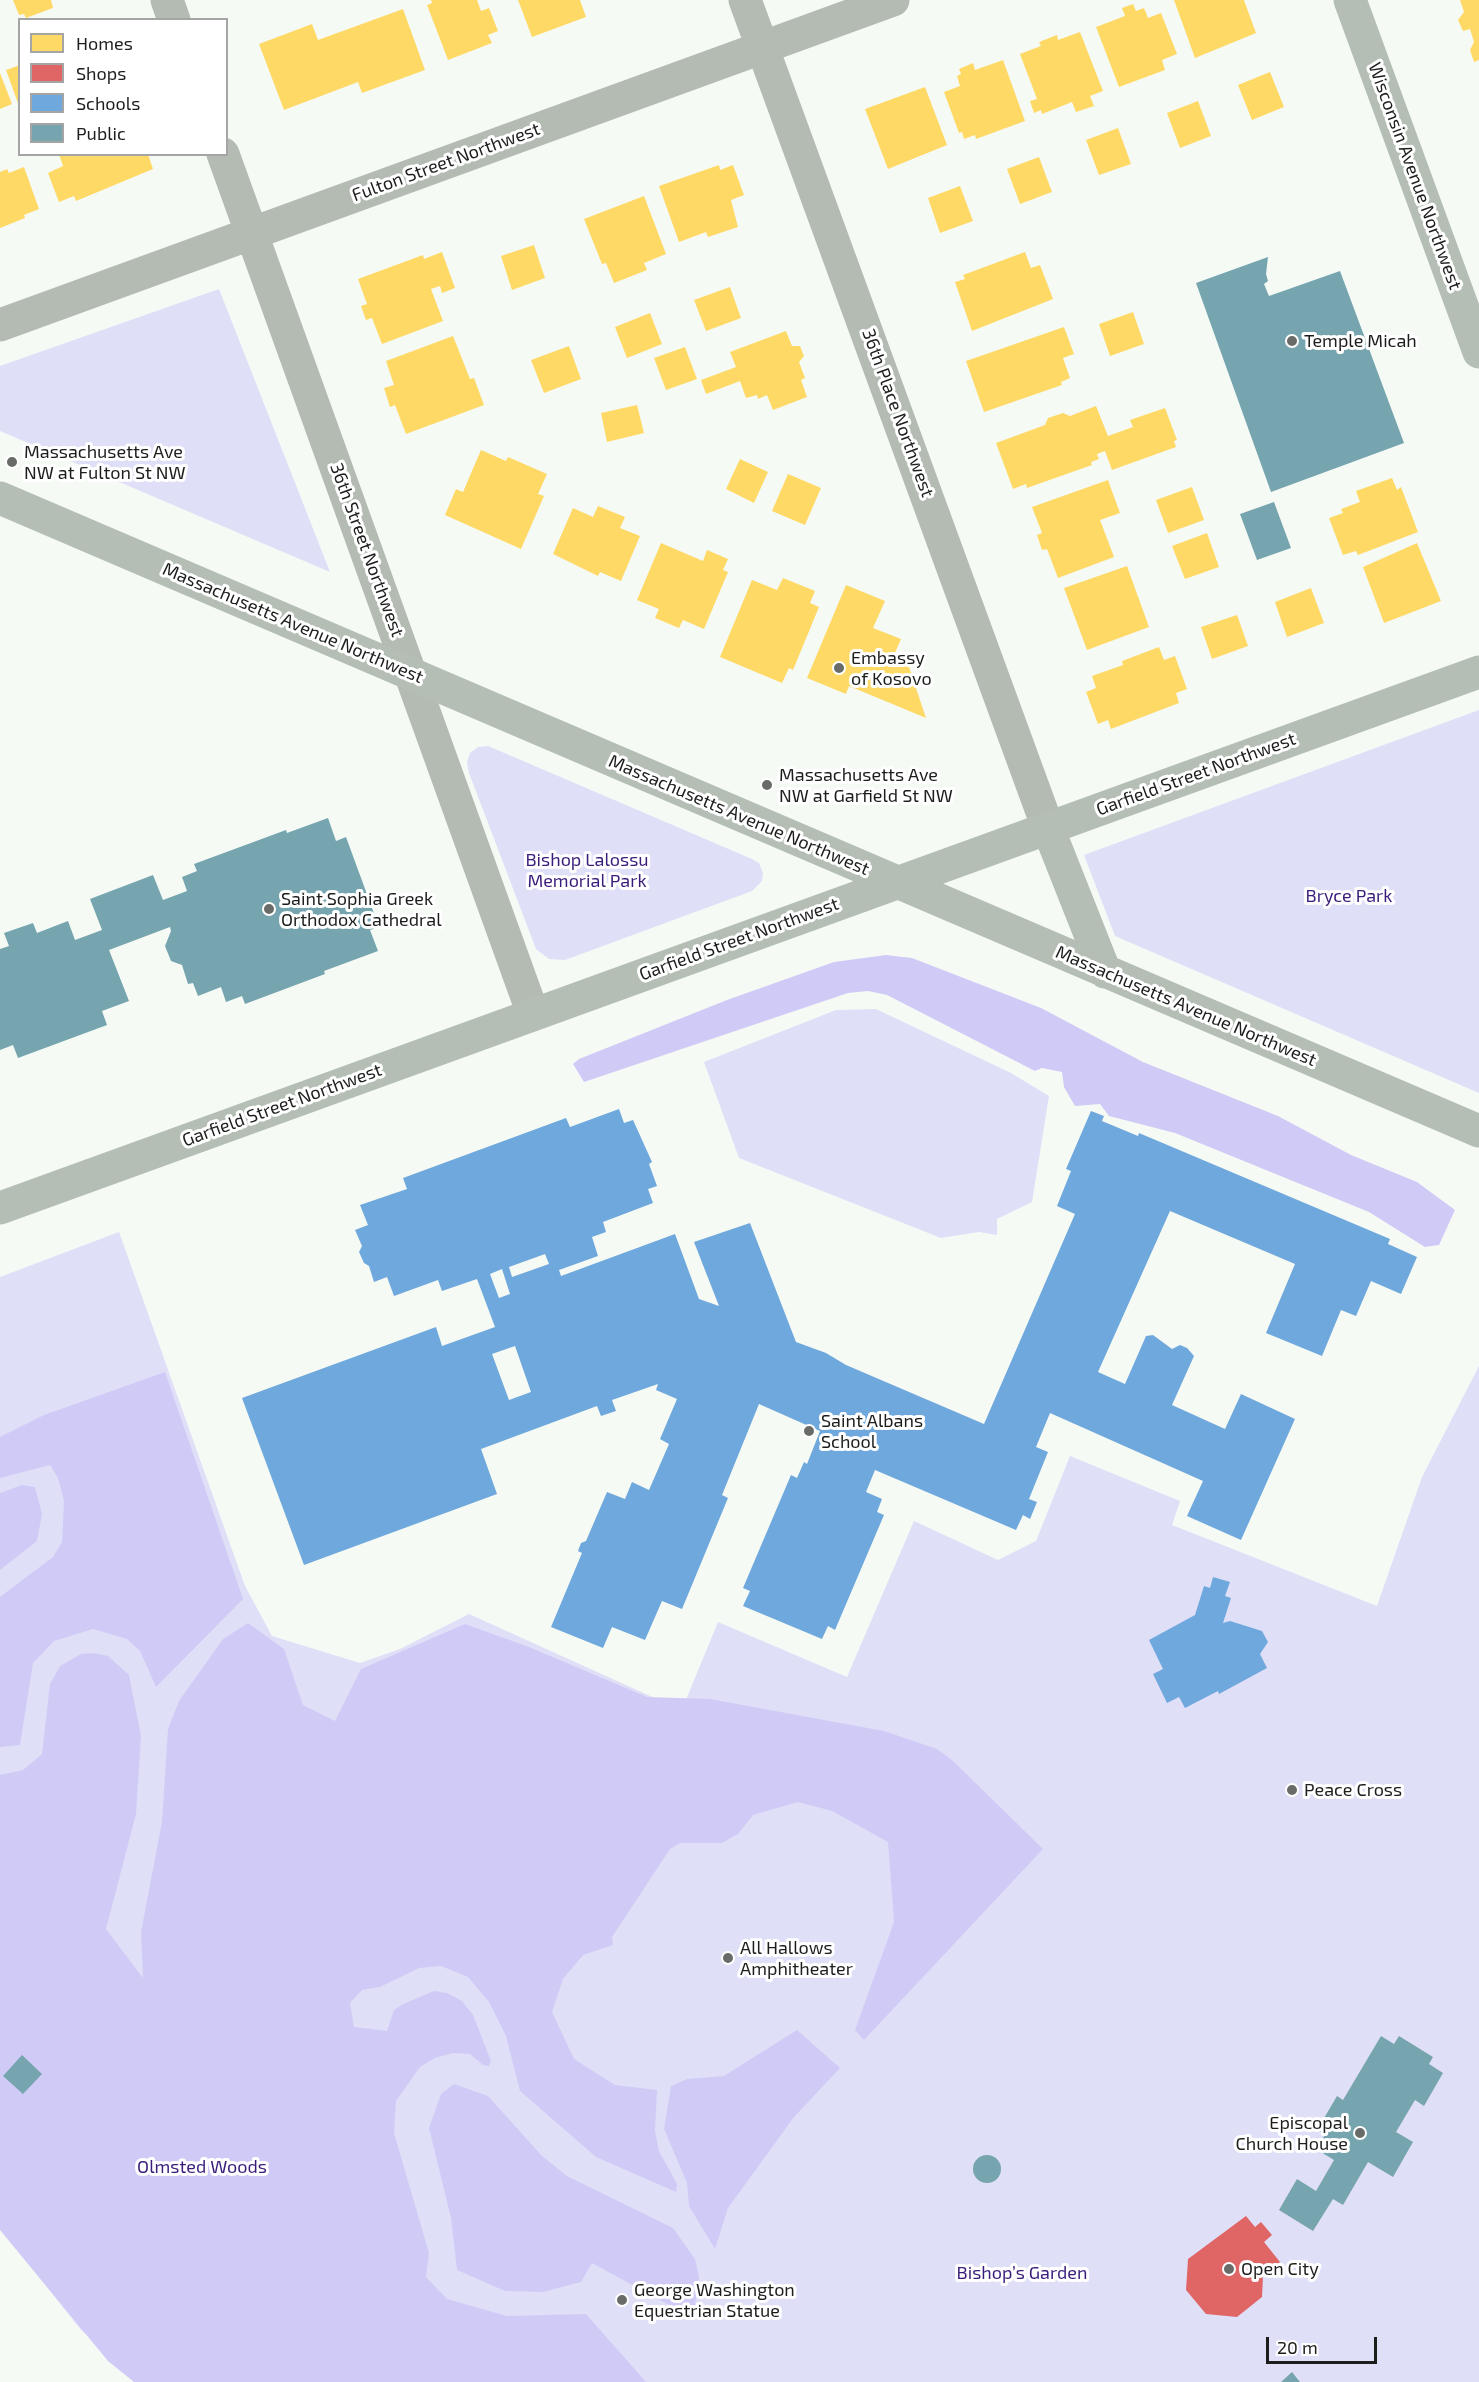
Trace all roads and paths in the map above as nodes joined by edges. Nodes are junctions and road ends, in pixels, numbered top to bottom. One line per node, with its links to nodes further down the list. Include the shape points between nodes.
1 (167, 0): 5 (street)
2 (745, 0): 6 (street, 36th Place Northwest)
3 (892, 0): 6 (street, Fulton Street Northwest)
4 (1350, 0): 10 (main road, Wisconsin Avenue Northwest)
5 (173, 18)
6 (761, 48): 8 (street, Fulton Street Northwest); 14 (street, 36th Place Northwest)
7 (225, 156): 8 (street, 36th Street Northwest)
8 (252, 232): 9 (street, Fulton Street Northwest); 13 (street, 36th Street Northwest)
9 (0, 325)
10 (1479, 352)
11 (0, 498): 13 (main road, Massachusetts Avenue Northwest)
12 (1479, 672): 14 (main road, Garfield Street Northwest)
13 (413, 675): 15 (main road, Massachusetts Avenue Northwest); 17 (street, 36th Street Northwest)
14 (1048, 828): 15 (main road, Garfield Street Northwest); 16 (main road)
15 (896, 882): 16 (main road, Massachusetts Avenue Northwest); 17 (main road, Garfield Street Northwest)
16 (1105, 972): 18 (main road, Massachusetts Avenue Northwest)
17 (533, 1014): 19 (main road, Garfield Street Northwest)
18 (1479, 1131)
19 (0, 1208)

